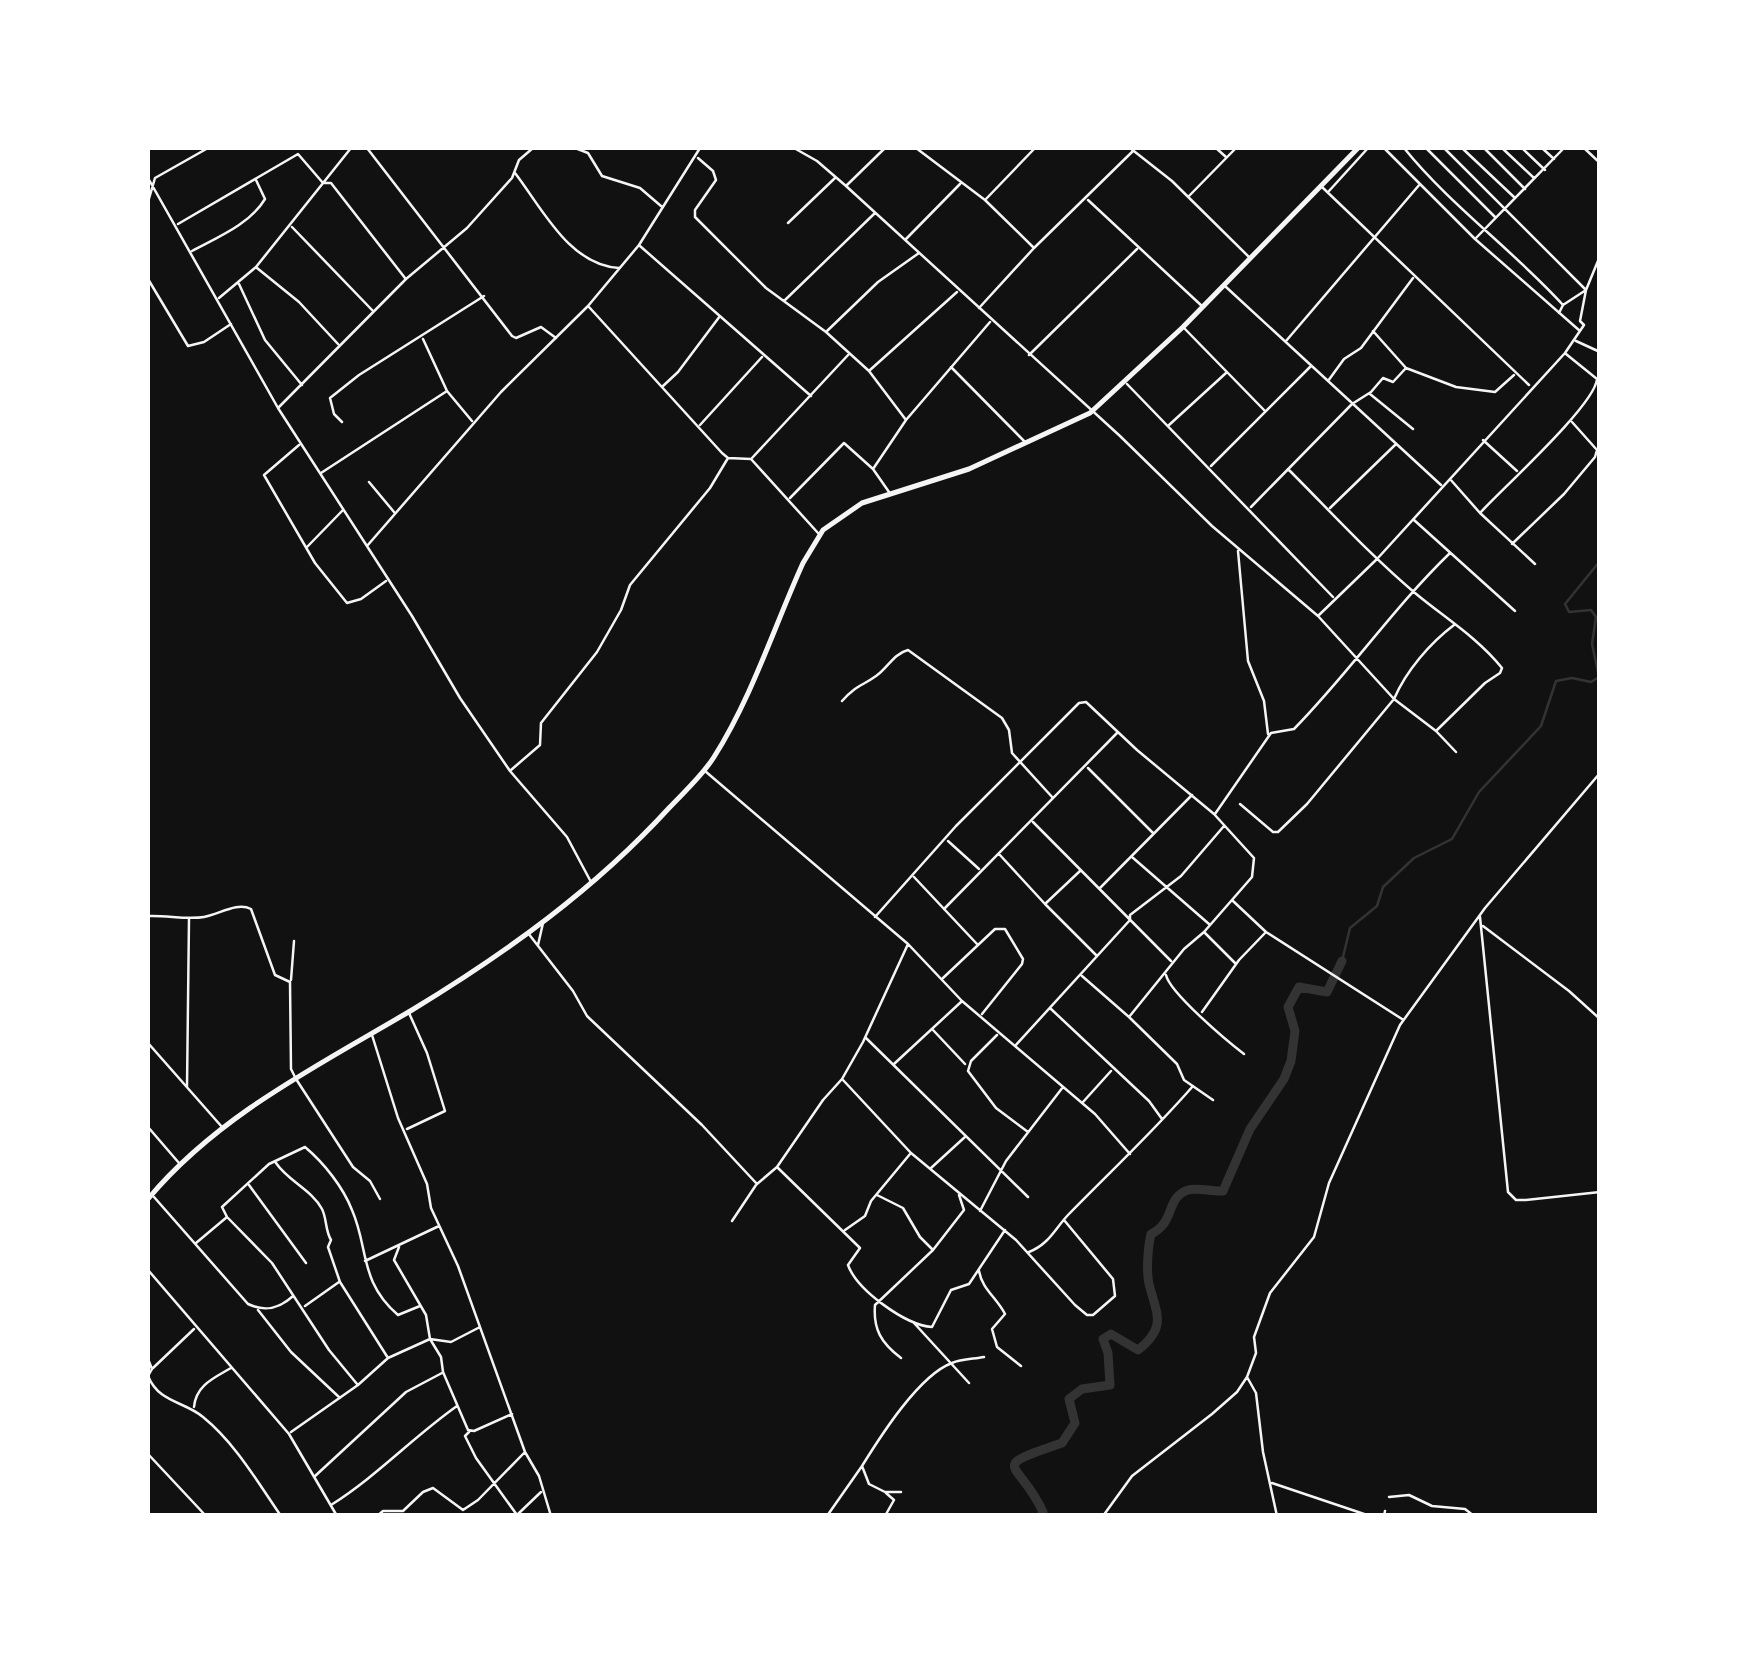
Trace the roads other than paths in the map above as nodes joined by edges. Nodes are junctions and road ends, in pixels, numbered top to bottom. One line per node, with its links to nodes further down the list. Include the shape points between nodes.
1 (208, 148): 43 (street)
2 (351, 148): 40 (street)
3 (368, 148): 64 (street)
4 (533, 148): 35 (street)
5 (575, 148): 53 (street, via 588,153 602,176 640,188)
6 (700, 148): 30 (street)
7 (794, 148): 28 (street)
8 (885, 148): 44 (street)
9 (916, 148): 41 (street)
10 (1018, 148): 29 (street)
11 (1034, 148): 29 (street)
12 (1216, 148): 31 (street)
13 (1236, 148): 31 (street)
14 (1358, 148): 45 (main road)
15 (1368, 148): 47 (street)
16 (1384, 148): 42 (street)
17 (1404, 148): 60 (street)
18 (1426, 148): 56 (street)
19 (1444, 148): 54 (street)
20 (1462, 148): 50 (street)
21 (1484, 148): 46 (street)
22 (1502, 148): 39 (street)
23 (1522, 148): 34 (street)
24 (1542, 148): 32 (street)
25 (1563, 148): 32 (street)
26 (1584, 148): 33 (street)
27 (1132, 149): 48 (street); 49 (street)
28 (806, 150): 36 (street)
29 (1028, 154): 51 (street)
30 (696, 157): 53 (street); 83 (street, via 716,180 695,216)
31 (1226, 158): 48 (street)
32 (1554, 160): 34 (street)
33 (1600, 163)
34 (1545, 170): 39 (street)
35 (514, 172): 64 (street, via 467,228); 73 (street, via 570,244 597,264)
36 (836, 177): 44 (street); 57 (street)
37 (148, 178): 43 (street)
38 (256, 180): 40 (street, via 298,154); 58 (street); 68 (street, via 262,204)
39 (1536, 180): 46 (street)
40 (323, 183): 59 (street); 76 (street, via 331,183)
41 (960, 184): 51 (street); 63 (street)
42 (1420, 184): 61 (street); 62 (street)
43 (152, 186): 52 (street); 58 (street)
44 (846, 186): 55 (street)
45 (1321, 186): 47 (street); 71 (main road)
46 (1526, 190): 50 (street)
47 (1328, 192): 61 (street)
48 (1188, 198): 71 (street)
49 (1086, 199): 66 (street); 67 (street)
50 (1516, 199): 54 (street)
51 (985, 200): 66 (street)
52 (148, 202)
53 (662, 207): 65 (street)
54 (1505, 209): 56 (street); 80 (street)
55 (875, 213): 63 (street); 83 (street)
56 (1495, 218): 60 (street)
57 (788, 223)
58 (177, 224): 68 (street)
59 (291, 226): 72 (street); 88 (street)
60 (1484, 230): 62 (street); 84 (street)
61 (1374, 239): 74 (street); 100 (street)
62 (1476, 239): 89 (street)
63 (905, 240): 69 (street)
64 (444, 244): 76 (street); 81 (street)
65 (639, 245): 73 (street); 90 (street)
66 (1034, 248): 87 (street)
67 (1138, 248): 86 (street); 105 (street)
68 (191, 252): 82 (street)
69 (919, 252): 79 (street); 95 (street)
70 (1600, 256): 80 (street)
71 (1251, 259): 78 (main road)
72 (256, 267): 77 (street); 101 (street)
73 (620, 268): 85 (street)
74 (1414, 277): 94 (street); 112 (street)
75 (148, 278): 92 (street, via 188,346)
76 (406, 279): 88 (street)
77 (239, 282): 82 (street); 115 (street, via 264,340)
78 (1225, 286): 86 (main road); 100 (street)
79 (958, 290): 87 (street); 110 (street)
80 (1586, 290): 84 (street); 96 (street)
81 (484, 296): 97 (street); 98 (street, via 512,336 541,327)
82 (218, 298): 92 (street)
83 (783, 302): 95 (street)
84 (1563, 305): 89 (street)
85 (588, 306): 98 (street); 116 (street)
86 (1203, 307): 93 (main road)
87 (978, 309): 91 (street)
88 (374, 311): 101 (street)
89 (1559, 313): 96 (street)
90 (720, 316): 106 (street); 116 (street)
91 (990, 320): 105 (street); 107 (street)
92 (231, 324): 122 (street)
93 (1184, 327): 111 (street); 114 (main road)
94 (1374, 331): 109 (street); 113 (street)
95 (826, 332): 104 (street)
96 (1581, 332): 99 (street)
97 (423, 337): 118 (street); 127 (street, via 330,398)
98 (556, 338): 128 (street)
99 (1574, 340): 102 (street); 103 (street)
100 (1285, 342): 108 (street)
101 (338, 344): 115 (street)
102 (1565, 352): 117 (street); 126 (street, via 1598,385)
103 (1600, 352)
104 (849, 354): 110 (street); 120 (street)
105 (1028, 355): 123 (street)
106 (763, 356): 120 (street); 130 (street)
107 (950, 366): 125 (street); 134 (street)
108 (1311, 366): 113 (street); 124 (street)
109 (1406, 368): 112 (street, via 1486,392); 119 (street, via 1393,382 1382,378)
110 (869, 371): 125 (street)
111 (1227, 372): 124 (street); 129 (street)
112 (1516, 374): 117 (street)
113 (1328, 381): 121 (street)
114 (1126, 382): 123 (main road); 129 (street)
115 (302, 386): 122 (street)
116 (662, 387): 130 (street)
117 (1531, 387): 132 (street)
118 (447, 391): 128 (street); 142 (street)
119 (1369, 393): 121 (street); 131 (street)
120 (811, 396): 137 (street)
121 (1352, 404): 135 (street); 140 (street)
122 (278, 408): 133 (street)
123 (1090, 412): 134 (main road); 158 (street)
124 (1266, 412): 138 (street)
125 (906, 420): 139 (street)
126 (1571, 420): 141 (street); 155 (street, via 1596,457)
127 (342, 422)
128 (473, 422): 152 (street)
129 (1169, 425): 138 (street)
130 (699, 426): 136 (street)
131 (1413, 429)
132 (1484, 440): 141 (street); 143 (street)
133 (301, 443): 142 (street); 157 (street, via 264,475)
134 (1026, 443): 146 (main road, via 958,473)
135 (1395, 445): 145 (street); 150 (street)
136 (728, 458): 137 (street); 178 (street, via 630,584 597,652 541,724 538,748)
137 (751, 459): 147 (street)
138 (1210, 467): 148 (street)
139 (873, 469): 146 (street); 147 (street, via 840,444)
140 (1288, 469): 148 (street); 150 (street)
141 (1518, 472): 151 (street)
142 (320, 474): 149 (street)
143 (1449, 478): 145 (street); 151 (street)
144 (369, 482): 152 (street)
145 (1442, 486): 153 (street)
146 (889, 492): 154 (main road, via 851,508)
147 (789, 500): 154 (street)
148 (1250, 508): 164 (street)
149 (344, 510): 156 (street); 157 (street)
150 (1329, 510): 160 (street)
151 (1480, 512): 155 (street)
152 (394, 514): 156 (street)
153 (1413, 519): 159 (street); 160 (street)
154 (820, 535): 177 (main road)
155 (1512, 544): 161 (street)
156 (366, 547): 162 (street)
157 (306, 548): 162 (street, via 347,603)
158 (1238, 550): 166 (street); 173 (street, via 1248,661 1264,701)
159 (1450, 553): 163 (street); 165 (street)
160 (1377, 559): 163 (street); 164 (street)
161 (1535, 564)
162 (387, 580): 178 (street)
163 (1412, 590): 167 (street); 168 (street)
164 (1335, 599): 166 (street)
165 (1515, 610)
166 (1318, 616): 168 (street)
167 (1455, 624): 169 (street, via 1437,637); 171 (street, via 1483,644 1502,671)
168 (1355, 659): 169 (street); 173 (street, via 1294,729)
169 (1394, 700): 171 (street); 182 (street, via 1278,832)
170 (842, 701): 175 (street, via 908,650 1002,718)
171 (1436, 731): 174 (street)
172 (1118, 732): 175 (street, via 1079,703); 176 (street); 180 (street)
173 (1268, 738): 183 (street)
174 (1456, 752)
175 (1020, 763): 181 (street); 187 (street)
176 (1086, 767): 181 (street); 186 (street)
177 (704, 770): 193 (main road); 201 (street)
178 (510, 772): 193 (street, via 566,837)
179 (1600, 773): 199 (street)
180 (1192, 795): 183 (street); 186 (street)
181 (1052, 798): 184 (street)
182 (1240, 804)
183 (1214, 814): 185 (street)
184 (1032, 820): 188 (street); 191 (street)
185 (1224, 825): 194 (street); 196 (street, via 1254,858 1252,878)
186 (1154, 833): 189 (street)
187 (946, 840): 190 (street); 192 (street)
188 (998, 852): 190 (street); 197 (street)
189 (1131, 856): 194 (street); 195 (street)
190 (980, 870): 198 (street)
191 (1081, 870): 195 (street); 197 (street)
192 (912, 876): 198 (street); 201 (street)
193 (592, 883): 204 (main road)
194 (1167, 887): 203 (street); 205 (street)
195 (1099, 889): 203 (street)
196 (1232, 900): 205 (street); 207 (street)
197 (1045, 904): 213 (street)
198 (944, 909): 211 (street)
199 (1480, 915): 228 (street, via 1484,929); 229 (street); 264 (street, via 1508,1192 1526,1200)
200 (148, 916): 202 (street)
201 (876, 916): 210 (street)
202 (189, 918): 221 (street, via 248,906 275,975); 245 (street)
203 (1130, 920): 213 (street); 216 (street)
204 (543, 922): 208 (main road); 212 (street)
205 (1210, 926): 206 (street)
206 (1204, 932): 214 (street); 216 (street)
207 (1266, 932): 215 (street); 229 (street)
208 (528, 933): 212 (street); 224 (main road)
209 (294, 940): 221 (street)
210 (908, 944): 219 (street); 233 (street)
211 (978, 944): 219 (street); 227 (street, via 1002,927 1023,959)
212 (538, 946): 263 (street, via 587,1016)
213 (1098, 956): 218 (street)
214 (1233, 959): 215 (street); 217 (street)
215 (1240, 960): 217 (street)
216 (1173, 962): 220 (street)
217 (1236, 966): 225 (street)
218 (1081, 976): 223 (street); 226 (street)
219 (942, 979): 222 (street)
220 (1164, 981): 225 (street); 226 (street)
221 (290, 982): 243 (street)
222 (962, 1001): 227 (street); 230 (street)
223 (1050, 1008): 235 (street); 241 (street)
224 (409, 1012): 231 (main road); 252 (street, via 445,1111)
225 (1201, 1014): 236 (street)
226 (1129, 1016): 244 (street)
227 (980, 1017): 232 (street)
228 (1600, 1018)
229 (1404, 1020): 306 (street, via 1329,1183 1314,1238 1270,1293)
230 (932, 1029): 237 (street); 239 (street)
231 (372, 1034): 243 (main road); 252 (street)
232 (998, 1034): 235 (street); 239 (street)
233 (865, 1037): 238 (street); 242 (street)
234 (148, 1043): 245 (street)
235 (1014, 1047): 246 (street)
236 (1244, 1054)
237 (900, 1062): 238 (street); 240 (street)
238 (893, 1065): 240 (street)
239 (967, 1066): 253 (street, via 996,1108)
240 (898, 1068): 254 (street)
241 (1114, 1069): 248 (street); 249 (street)
242 (842, 1079): 255 (street); 259 (street)
243 (296, 1080): 251 (main road); 269 (street)
244 (1193, 1086): 247 (street); 249 (street)
245 (187, 1087): 251 (street)
246 (1062, 1087): 248 (street); 253 (street)
247 (1213, 1100)
248 (1082, 1103): 256 (street)
249 (1164, 1120): 256 (street)
250 (148, 1127): 258 (street)
251 (222, 1128): 258 (main road)
252 (404, 1130): 274 (street)
253 (1028, 1132): 260 (street)
254 (967, 1135): 260 (street); 261 (street)
255 (911, 1153): 261 (street); 266 (street)
256 (1130, 1154): 272 (street)
257 (274, 1162): 262 (street); 281 (street, via 305,1147 328,1171 352,1209); 285 (street, via 322,1210)
258 (180, 1164): 267 (main road)
259 (777, 1167): 263 (street); 276 (street)
260 (1000, 1169): 268 (street); 270 (street)
261 (929, 1170): 265 (street)
262 (248, 1184): 271 (street, via 222,1207); 282 (street)
263 (757, 1184): 273 (street)
264 (1600, 1192)
265 (958, 1194): 270 (street); 279 (street, via 964,1210)
266 (876, 1195): 276 (street, via 865,1216); 279 (street, via 903,1208)
267 (149, 1197): 277 (street)
268 (1028, 1197)
269 (380, 1199)
270 (979, 1212): 275 (street)
271 (226, 1217): 277 (street); 286 (street)
272 (1064, 1220): 280 (street, via 1047,1242); 280 (street, via 1113,1279 1114,1296 1097,1313 1087,1315)
273 (732, 1222)
274 (440, 1225): 278 (street); 292 (street)
275 (1005, 1230): 280 (street); 284 (street)
276 (843, 1232): 287 (street, via 860,1248 849,1270)
277 (196, 1243): 290 (street)
278 (399, 1247): 281 (street); 288 (street, via 394,1260)
279 (934, 1250): 287 (street)
280 (1028, 1252)
281 (364, 1262): 288 (street, via 395,1314)
282 (306, 1263)
283 (148, 1270): 294 (street)
284 (978, 1270): 293 (street, via 969,1284 952,1290); 302 (street, via 1004,1314 992,1328 996,1347)
285 (340, 1282): 289 (street); 298 (street)
286 (294, 1295): 289 (street); 290 (street, via 278,1307)
287 (878, 1300): 291 (street); 299 (street, via 874,1326)
288 (420, 1306): 296 (street)
289 (304, 1307): 308 (street)
290 (257, 1308): 309 (street)
291 (913, 1322): 293 (street); 295 (street)
292 (481, 1326): 296 (street, via 451,1342); 312 (street)
293 (932, 1327): 295 (street)
294 (196, 1328): 303 (street); 304 (street)
295 (930, 1338): 301 (street)
296 (430, 1339): 298 (street); 305 (street)
297 (984, 1357): 301 (street)
298 (388, 1358): 308 (street)
299 (900, 1358)
300 (148, 1359): 304 (street)
301 (950, 1363): 307 (street); 317 (street, via 904,1403)
302 (1020, 1366)
303 (232, 1368): 311 (street, via 203,1386); 314 (street)
304 (152, 1369): 311 (street, via 148,1379 164,1396)
305 (443, 1372): 310 (street); 318 (street, via 406,1392)
306 (1247, 1378): 320 (street, via 1256,1393); 335 (street, via 1132,1476)
307 (969, 1384)
308 (358, 1385): 309 (street)
309 (340, 1398): 314 (street)
310 (457, 1406): 313 (street); 325 (street)
311 (194, 1410): 329 (street, via 228,1439)
312 (513, 1414): 313 (street); 315 (street)
313 (470, 1431): 319 (street, via 465,1436)
314 (288, 1434): 318 (street)
315 (525, 1452): 319 (street); 321 (street)
316 (148, 1454): 328 (street)
317 (862, 1466): 322 (street, via 869,1484); 333 (street)
318 (314, 1477): 325 (street)
319 (495, 1482): 326 (street); 327 (street)
320 (1271, 1482): 336 (street); 337 (street)
321 (543, 1490): 327 (street); 332 (street)
322 (885, 1492): 323 (street); 334 (street, via 894,1500)
323 (902, 1492)
324 (1390, 1497): 338 (street, via 1408,1495)
325 (330, 1506): 330 (street)
326 (459, 1513): 331 (street, via 433,1488 404,1510)
327 (517, 1515)
328 (206, 1516)
329 (281, 1516)
330 (337, 1516)
331 (377, 1516)
332 (550, 1516)
333 (828, 1516)
334 (885, 1516)
335 (1103, 1516)
336 (1276, 1516)
337 (1370, 1516)
338 (1474, 1516)

